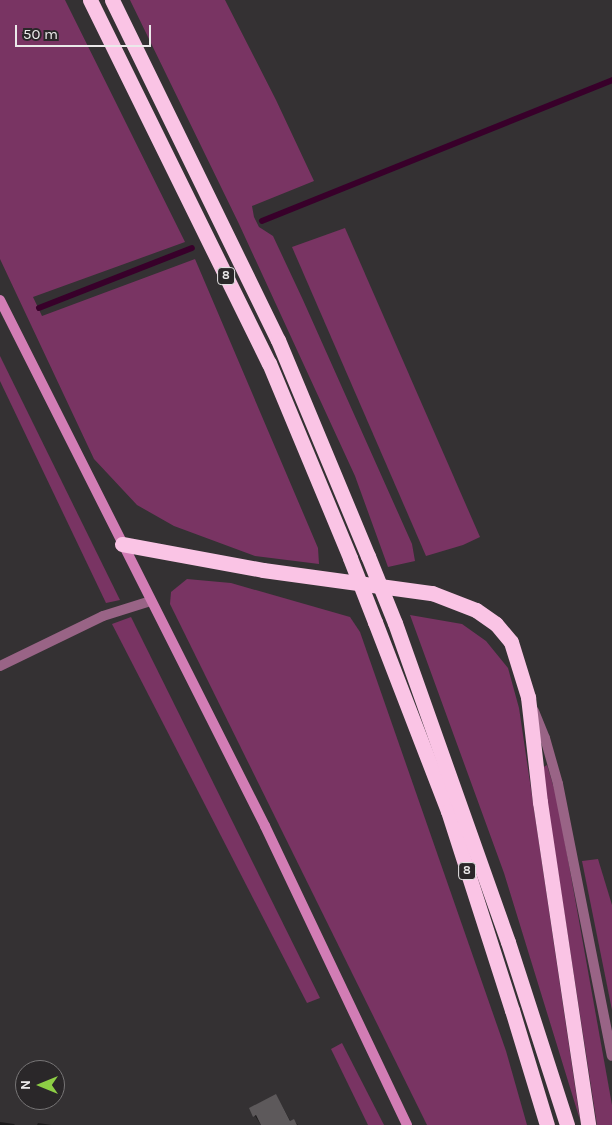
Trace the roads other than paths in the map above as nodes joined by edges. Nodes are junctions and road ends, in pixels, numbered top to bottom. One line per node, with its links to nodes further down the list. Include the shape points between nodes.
1 (90, 0): 10 (highway, 8, bridge, via 269,363 350,558 448,811)
2 (112, 0): 11 (highway, 8, bridge, via 278,340 368,556 429,713)
3 (0, 300): 4 (main road)
4 (122, 544): 5 (main road); 7 (highway, via 263,570 432,593 460,603 496,624 510,642)
5 (151, 601): 6 (street, via 103,616); 9 (main road, via 265,826)
6 (0, 666)
7 (528, 697): 8 (street, via 545,738 558,784); 12 (highway, via 540,802)
8 (612, 1056)
9 (407, 1125)
10 (547, 1125)
11 (567, 1125)
12 (588, 1125)

